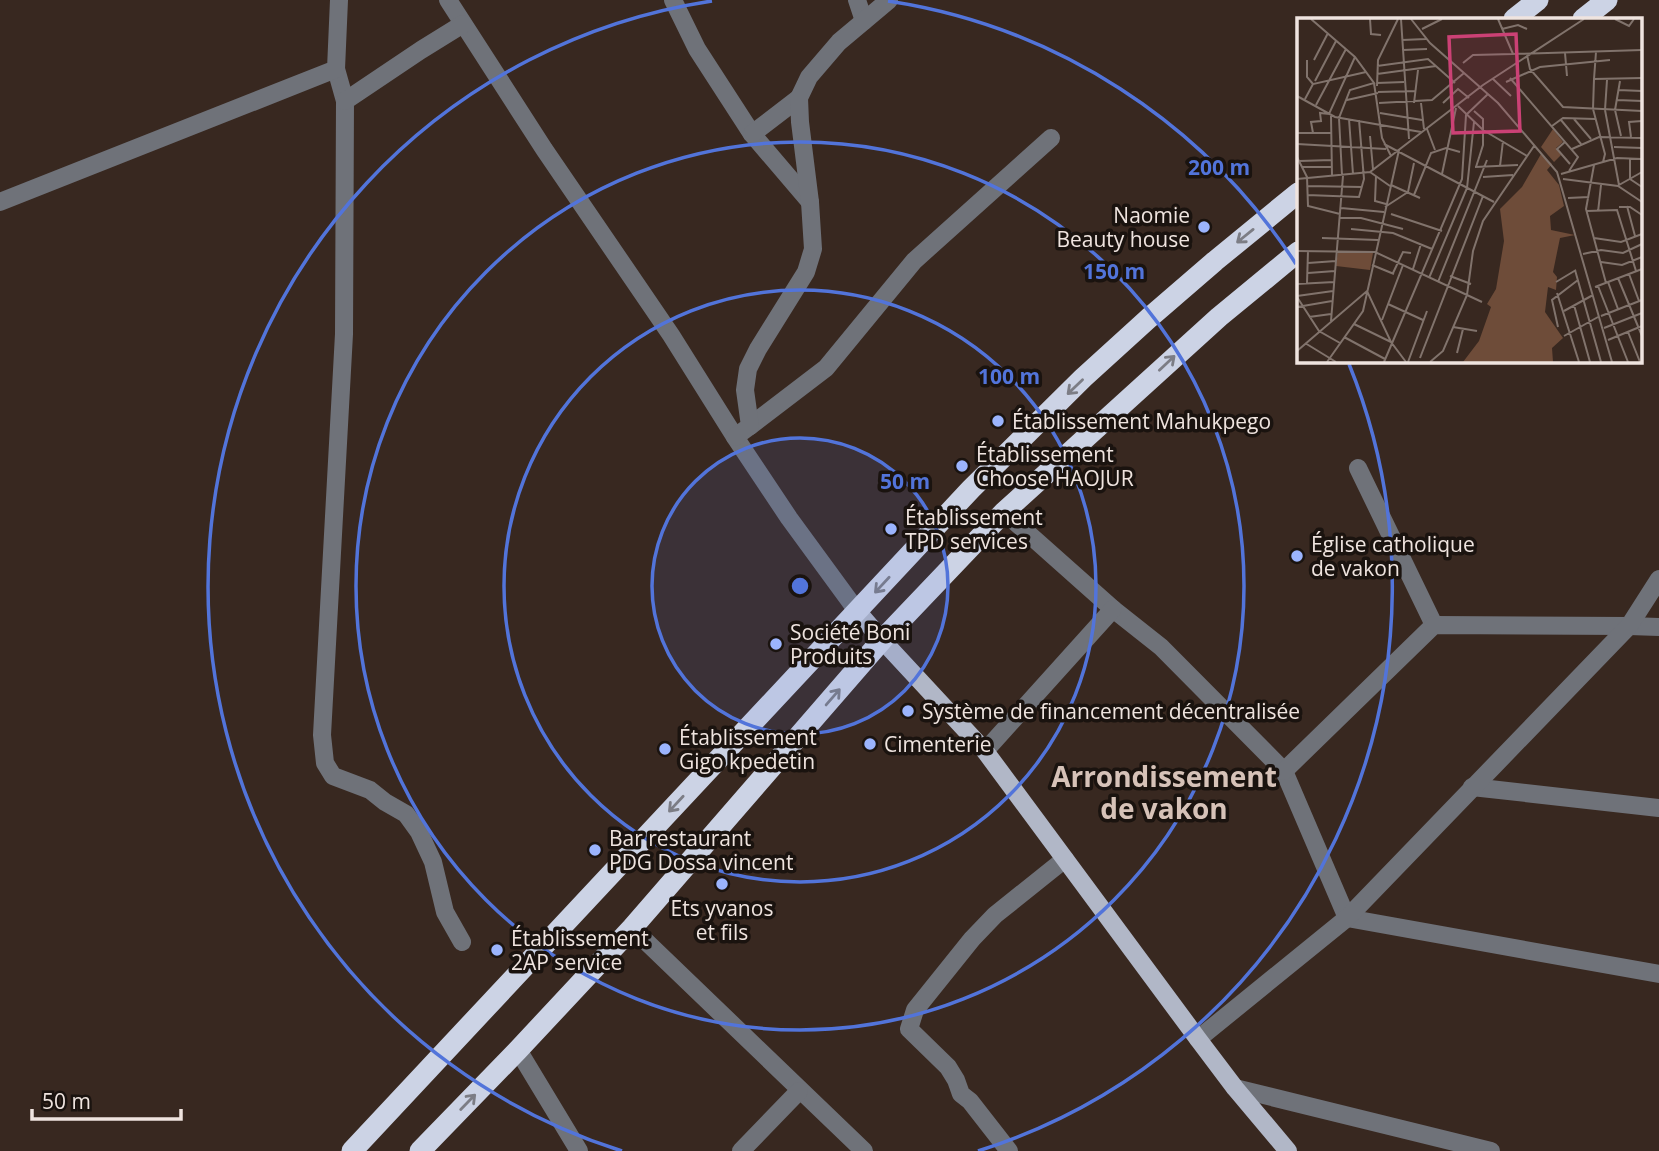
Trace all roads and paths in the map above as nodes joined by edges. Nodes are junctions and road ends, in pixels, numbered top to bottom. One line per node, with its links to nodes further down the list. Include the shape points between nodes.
1 (339, 0): 12 (street)
2 (448, 0): 11 (street)
3 (673, 0): 15 (street, via 697,49)
4 (857, 0): 10 (street)
5 (889, 0): 10 (street)
6 (1538, 0): 8 (highway)
7 (1606, 0): 9 (highway)
8 (1515, 18)
9 (1584, 18)
10 (864, 21): 13 (street, via 809,77)
11 (463, 24): 14 (street); 21 (street, via 671,335)
12 (336, 69): 14 (street); 18 (street)
13 (799, 98): 15 (street); 19 (street)
14 (345, 101): 38 (street, via 344,334 321,736 325,763 333,776 370,790 406,814 419,832 433,862 445,912)
15 (752, 134): 19 (street)
16 (1051, 138): 21 (street, via 914,261 826,368)
17 (1297, 194): 26 (highway, one-way to 26, via 1083,378)
18 (0, 202)
19 (810, 202): 21 (street, via 813,249 806,272 748,369)
20 (1297, 253): 23 (highway, one-way to 20, via 1210,325)
21 (742, 432): 26 (street, via 789,518)
22 (1358, 468): 27 (street)
23 (1004, 512): 25 (street); 30 (highway)
24 (1659, 579): 28 (street)
25 (1113, 609): 31 (street); 32 (street, via 1161,646)
26 (858, 611): 30 (main road); 44 (highway, one-way to 44)
27 (1434, 625): 28 (street); 32 (street)
28 (1629, 626): 29 (street); 33 (street)
29 (1659, 627)
30 (882, 640): 31 (main road); 37 (highway, one-way to 30)
31 (985, 751): 35 (main road)
32 (1284, 771): 36 (street)
33 (1472, 787): 34 (street); 36 (street)
34 (1659, 808)
35 (1065, 859): 40 (main road); 49 (street, via 972,939 915,1010 909,1030 948,1067 961,1094)
36 (1347, 918): 39 (street); 40 (street)
37 (632, 928): 41 (highway); 43 (street)
38 (462, 942)
39 (1659, 974)
40 (1198, 1039): 42 (main road)
41 (518, 1050): 45 (highway, one-way to 41); 46 (street)
42 (1235, 1088): 50 (main road); 51 (street)
43 (799, 1091): 47 (street); 48 (street)
44 (352, 1151)
45 (420, 1151)
46 (579, 1151)
47 (741, 1151)
48 (864, 1151)
49 (1009, 1151)
50 (1288, 1151)
51 (1491, 1151)

